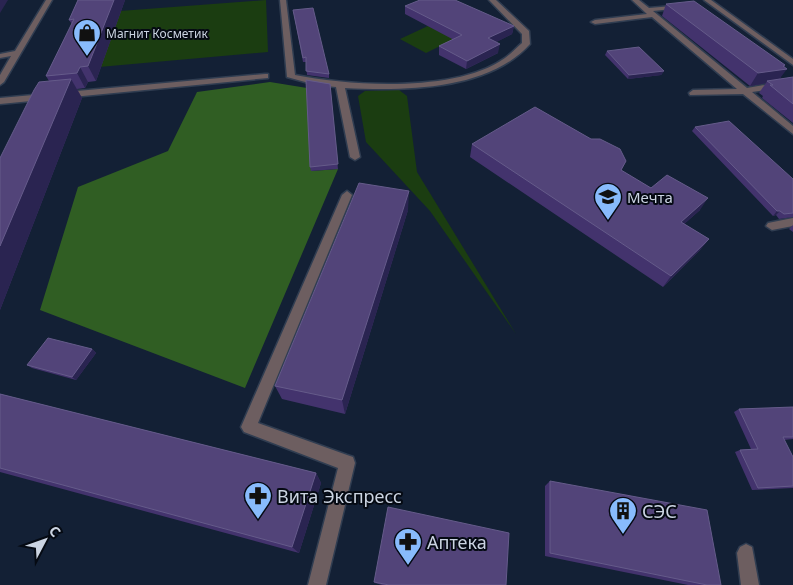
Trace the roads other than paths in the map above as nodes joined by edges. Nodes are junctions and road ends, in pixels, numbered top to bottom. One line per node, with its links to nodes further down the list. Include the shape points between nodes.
1 (49, 0): 8 (street)
2 (283, 0): 14 (street, via 291,77)
3 (492, 0): 14 (street, via 526,33 526,44 505,62 474,77 428,84 371,87)
4 (635, 0): 6 (street)
5 (709, 2): 6 (street); 10 (street)
6 (650, 12): 7 (street); 15 (street)
7 (595, 22)
8 (17, 54): 9 (street); 12 (street)
9 (0, 56)
10 (793, 63)
11 (265, 76): 17 (street)
12 (0, 82)
13 (793, 82): 15 (street)
14 (340, 84): 19 (street)
15 (745, 91): 16 (street); 18 (street)
16 (693, 93)
17 (0, 101)
18 (793, 131)
19 (355, 157)
20 (347, 195): 24 (street, via 249,427 347,463)
21 (793, 222): 22 (street)
22 (772, 226)
23 (746, 553): 25 (street)
24 (317, 585)
25 (750, 585)

